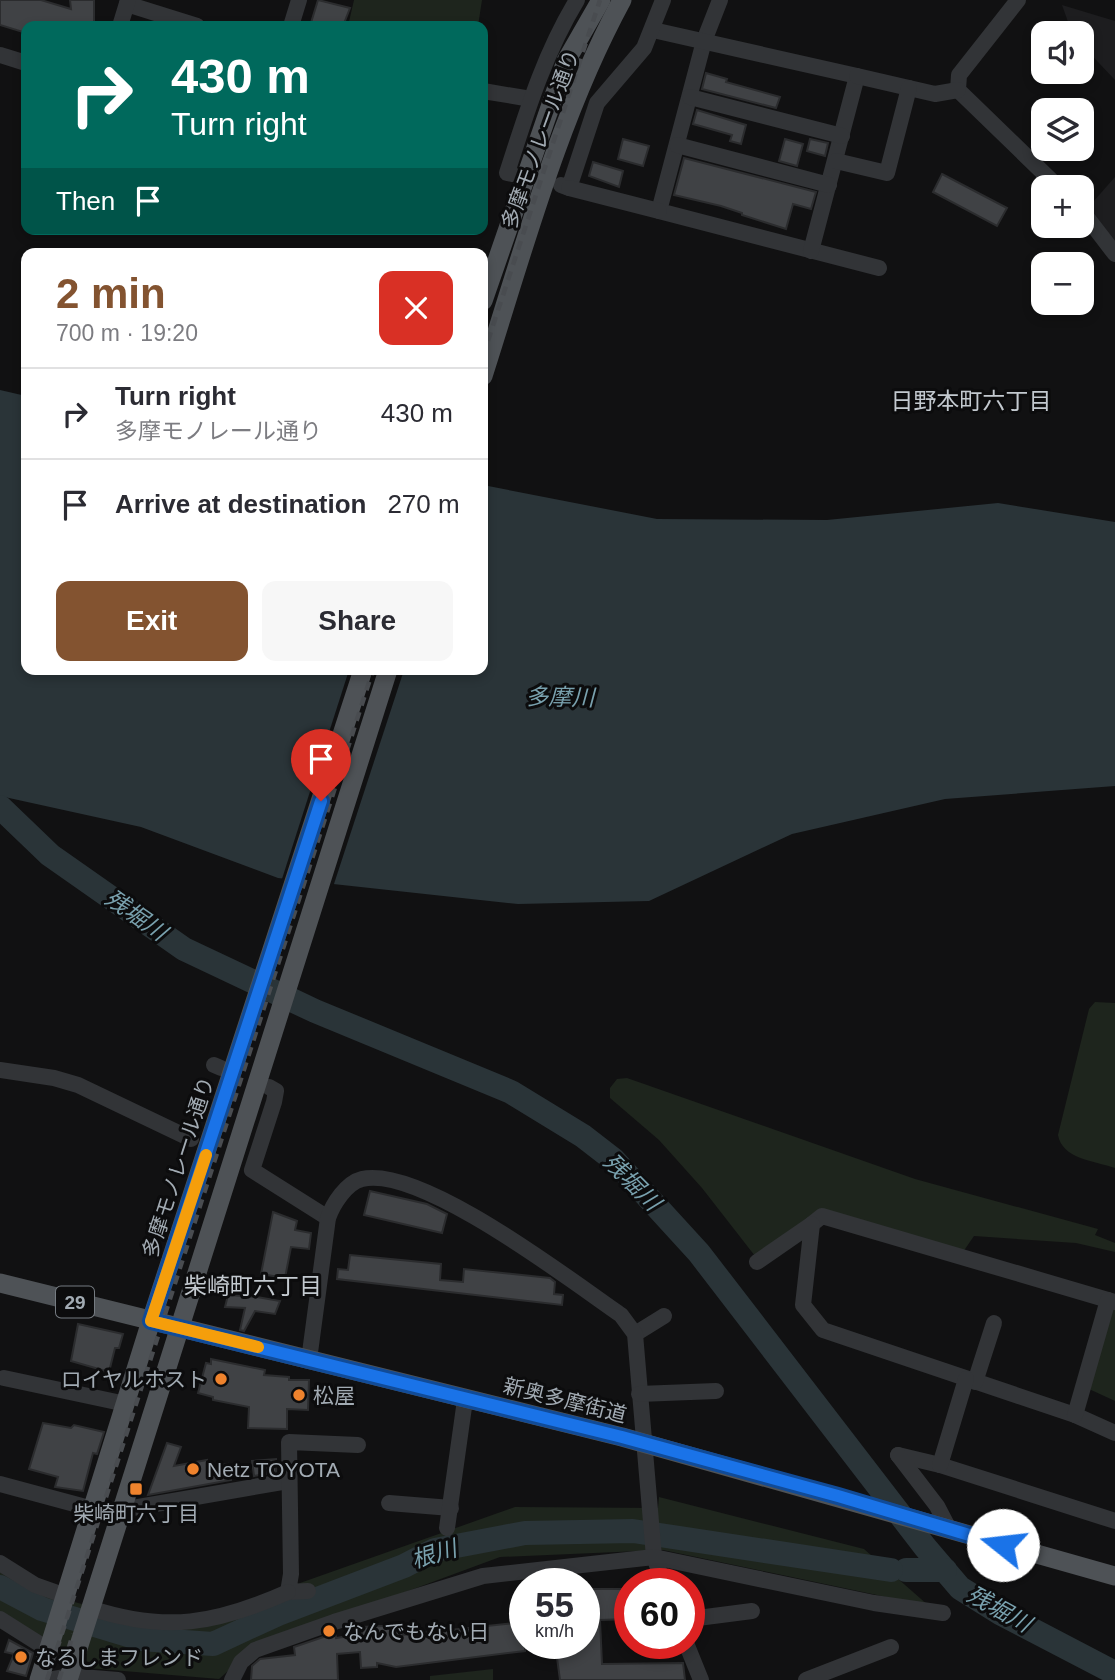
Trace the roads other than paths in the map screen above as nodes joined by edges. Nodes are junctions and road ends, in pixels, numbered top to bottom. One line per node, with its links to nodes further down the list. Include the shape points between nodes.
1 (299, 0): 11 (street)
2 (601, 0): 33 (main road, 多摩モノレール通り, via 566,61)
3 (622, 0): 34 (main road, 多摩モノレール通り, via 589,68)
4 (663, 0): 12 (street)
5 (720, 0): 13 (street)
6 (1018, 0): 18 (street, via 959,75)
7 (572, 1): 21 (street)
8 (127, 2): 9 (street); 10 (street)
9 (121, 21)
10 (182, 21)
11 (293, 21)
12 (653, 30): 13 (street); 28 (street, via 644,48 597,103 565,186)
13 (704, 41): 16 (street); 20 (street)
14 (0, 55): 15 (street)
15 (21, 61)
16 (857, 76): 17 (street); 22 (street)
17 (909, 88): 18 (street, via 935,94); 24 (street, via 887,173)
18 (958, 90): 26 (street)
19 (488, 92): 21 (street)
20 (690, 97): 22 (street); 23 (street)
21 (531, 99): 25 (street, via 507,173)
22 (842, 136): 24 (street)
23 (677, 145): 27 (street); 28 (street)
24 (836, 161): 27 (street)
25 (512, 174)
26 (1046, 175)
27 (829, 185): 30 (street)
28 (659, 211): 30 (street)
29 (1094, 227): 31 (street)
30 (811, 251): 32 (street)
31 (1115, 254)
32 (879, 268)
33 (488, 286)
34 (488, 361)
35 (361, 675): 46 (main road, 多摩モノレール通り)
36 (386, 675): 48 (main road)
37 (0, 1070): 39 (street, via 78,1085)
38 (269, 1087): 40 (street, via 276,1091 274,1102 252,1170)
39 (191, 1139)
40 (328, 1219): 49 (street, via 350,1185 361,1179 386,1178 410,1186 475,1215 621,1314); 50 (street)
41 (812, 1224): 42 (street); 44 (street, via 822,1216); 52 (street, via 803,1305 822,1330)
42 (757, 1262)
43 (0, 1283): 46 (main road, 新奥多摩街道 / 29)
44 (1112, 1301): 57 (street)
45 (664, 1316): 49 (street)
46 (151, 1321): 48 (main road, 新奥多摩街道 / 29); 56 (main road, 多摩モノレール通り)
47 (994, 1323): 52 (street)
48 (179, 1328): 50 (main road, 新奥多摩街道 / 29); 67 (main road)
49 (635, 1334): 54 (street)
50 (309, 1360): 55 (main road, 新奥多摩街道 / 29)
51 (4, 1378): 56 (street)
52 (970, 1380): 57 (street); 61 (street)
53 (716, 1391): 54 (street)
54 (639, 1394): 59 (street)
55 (465, 1400): 59 (main road, 新奥多摩街道 / 29); 65 (street)
56 (126, 1404): 66 (main road, 多摩モノレール通り)
57 (1075, 1415): 58 (street)
58 (1115, 1433)
59 (643, 1443): 70 (main road, 新奥多摩街道 / 29); 71 (street)
60 (358, 1445): 62 (street, via 289,1442)
61 (940, 1465): 68 (street); 70 (street, via 898,1455)
62 (288, 1481): 67 (street); 76 (street)
63 (0, 1484): 66 (street)
64 (389, 1503): 65 (street)
65 (451, 1508): 69 (street)
66 (93, 1509): 77 (main road, 多摩モノレール通り)
67 (121, 1510): 78 (main road)
68 (1115, 1521)
69 (447, 1528)
70 (949, 1529): 74 (main road, 新奥多摩街道 / 29)
71 (654, 1557): 73 (street); 80 (street); 90 (street, via 483,1576 438,1589 255,1650 241,1662)
72 (0, 1563): 77 (street)
73 (658, 1568)
74 (1115, 1576)
75 (308, 1591): 76 (street)
76 (288, 1592): 78 (street, via 224,1615 173,1624 119,1618)
77 (65, 1599): 84 (main road, 多摩モノレール通り)
78 (90, 1609): 86 (main road)
79 (752, 1611): 81 (street)
80 (943, 1613)
81 (705, 1617)
82 (0, 1619): 84 (street)
83 (891, 1647): 92 (street)
84 (50, 1648): 87 (main road, 多摩モノレール通り)
85 (693, 1659): 91 (street)
86 (68, 1678): 88 (street); 89 (street)
87 (39, 1680)
88 (47, 1680)
89 (118, 1680)
90 (232, 1680)
91 (701, 1680)
92 (806, 1680)

